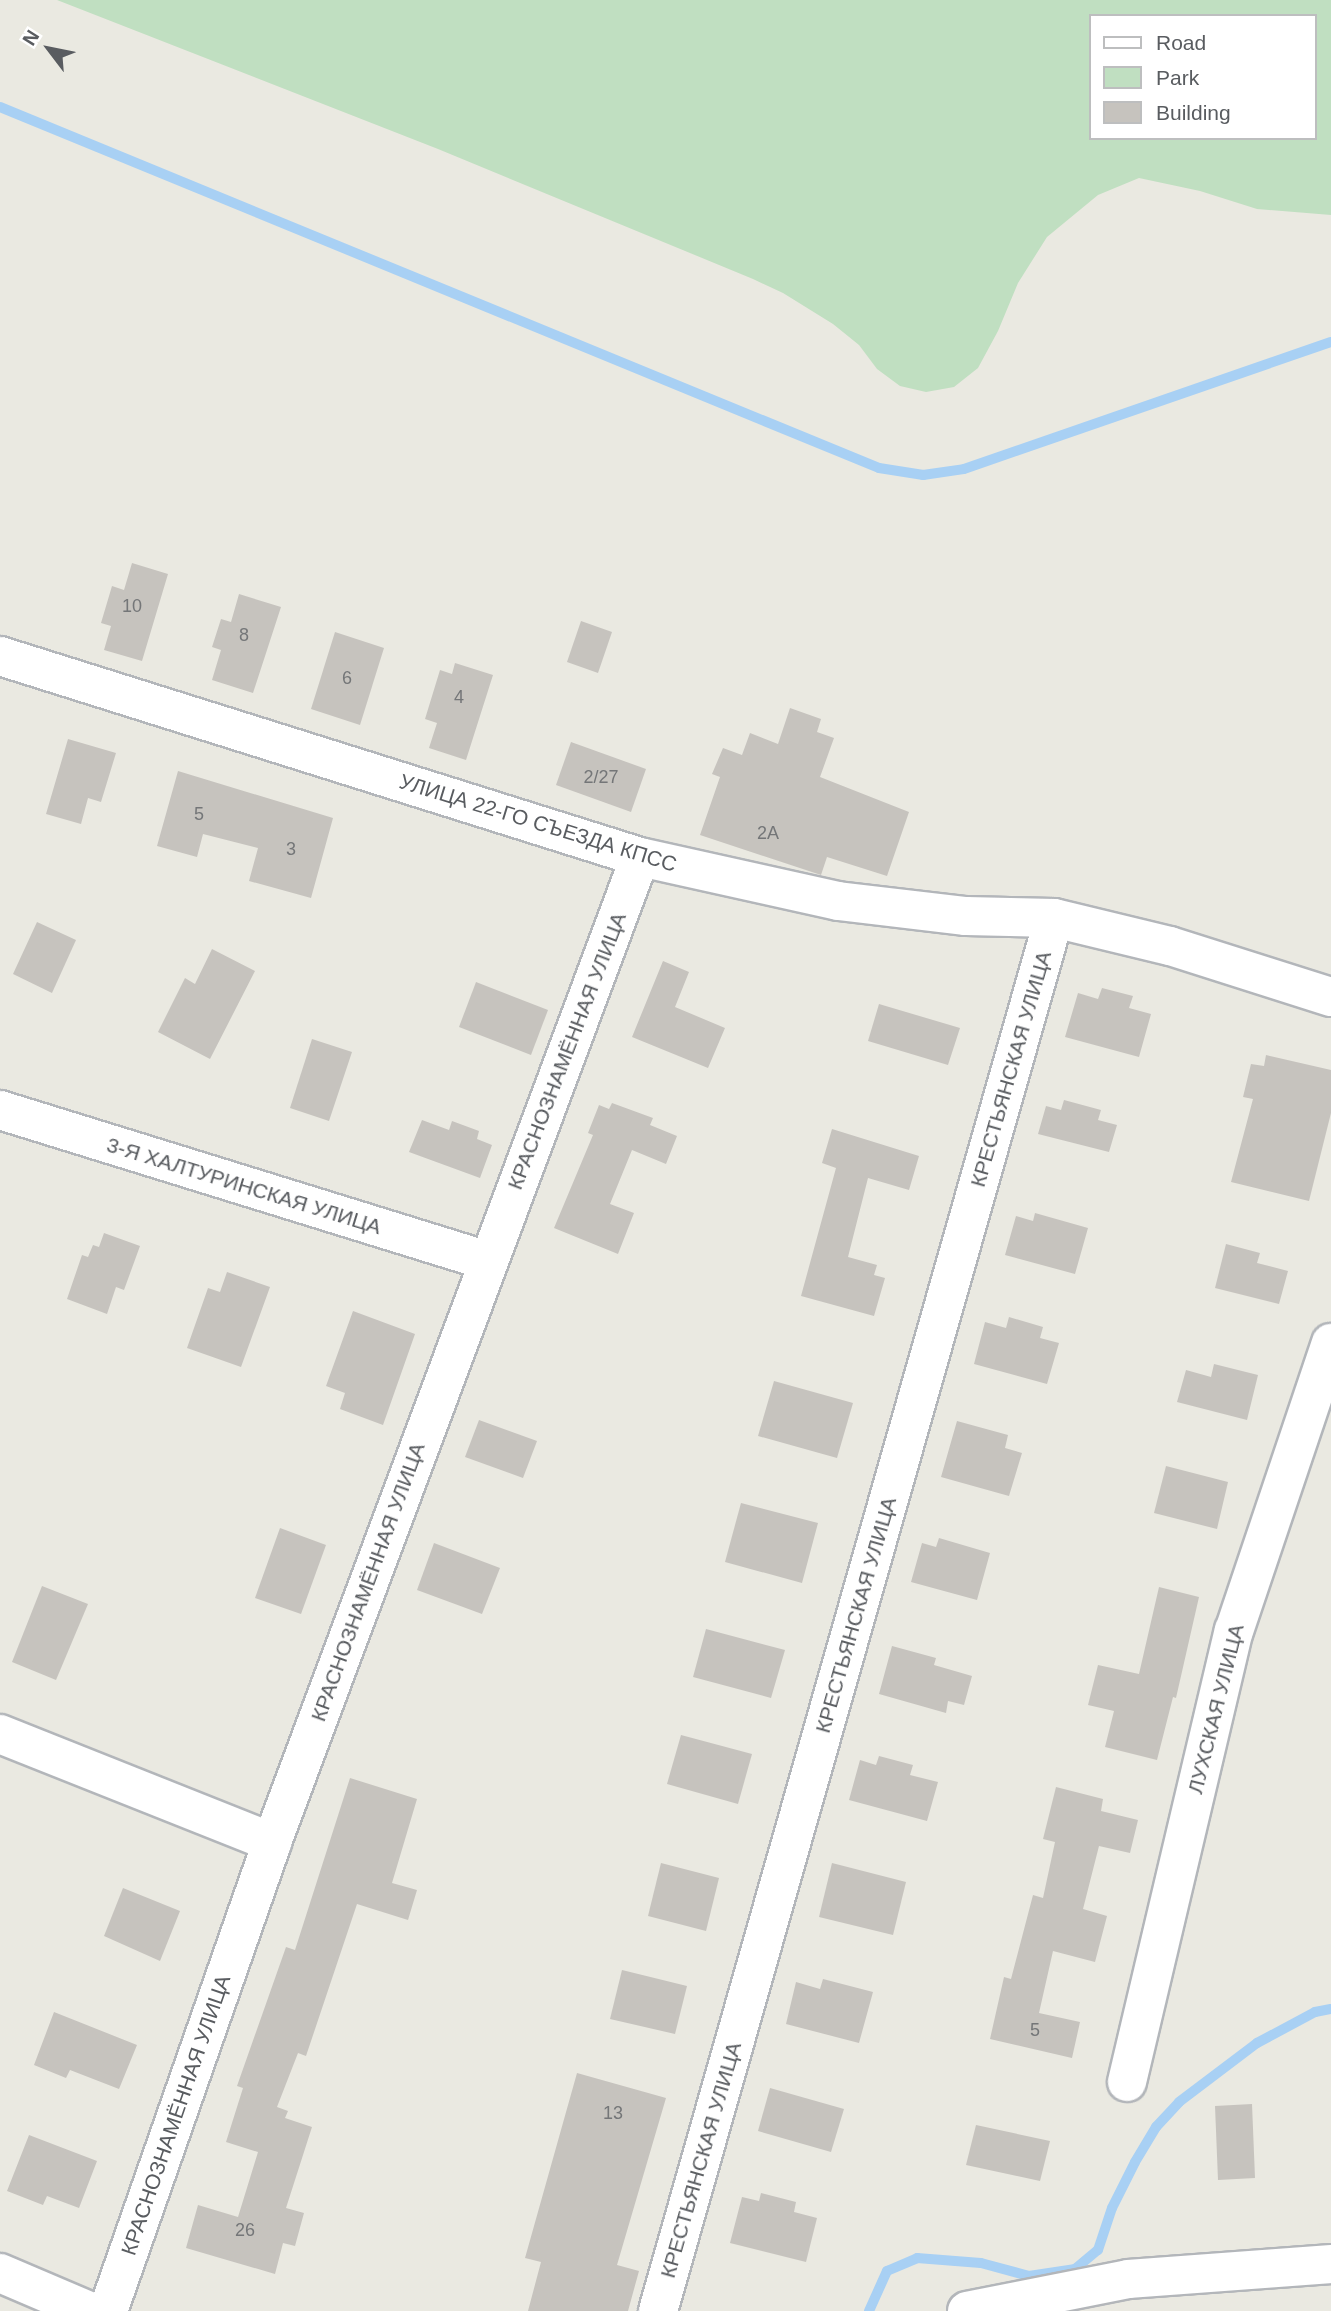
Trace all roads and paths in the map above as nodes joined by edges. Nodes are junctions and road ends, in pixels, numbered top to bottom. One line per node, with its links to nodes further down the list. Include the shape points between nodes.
1 (0, 656): 2 (street, УЛИЦА 22-ГО СЪЕЗДА КПСС)
2 (640, 857): 3 (street, УЛИЦА 22-ГО СЪЕЗДА КПСС, via 838,901 966,916); 6 (street, КРАСНОЗНАМЁННАЯ УЛИЦА)
3 (1054, 918): 4 (street, УЛИЦА 22-ГО СЪЕЗДА КПСС, via 1170,946); 15 (street, КРЕСТЬЯНСКАЯ УЛИЦА)
4 (1331, 997)
5 (0, 1110): 6 (street, 3-Я ХАЛТУРИНСКАЯ УЛИЦА)
6 (488, 1261): 9 (street, КРАСНОЗНАМЁННАЯ УЛИЦА)
7 (1331, 1343): 10 (street, ЛУХСКАЯ УЛИЦА, via 1234,1631)
8 (0, 1734): 9 (street)
9 (272, 1842): 14 (street, КРАСНОЗНАМЁННАЯ УЛИЦА)
10 (1127, 2082)
11 (1331, 2264): 16 (street, via 1128,2279)
12 (0, 2273): 13 (street)
13 (89, 2311)
14 (108, 2311)
15 (658, 2311)
16 (967, 2311)

